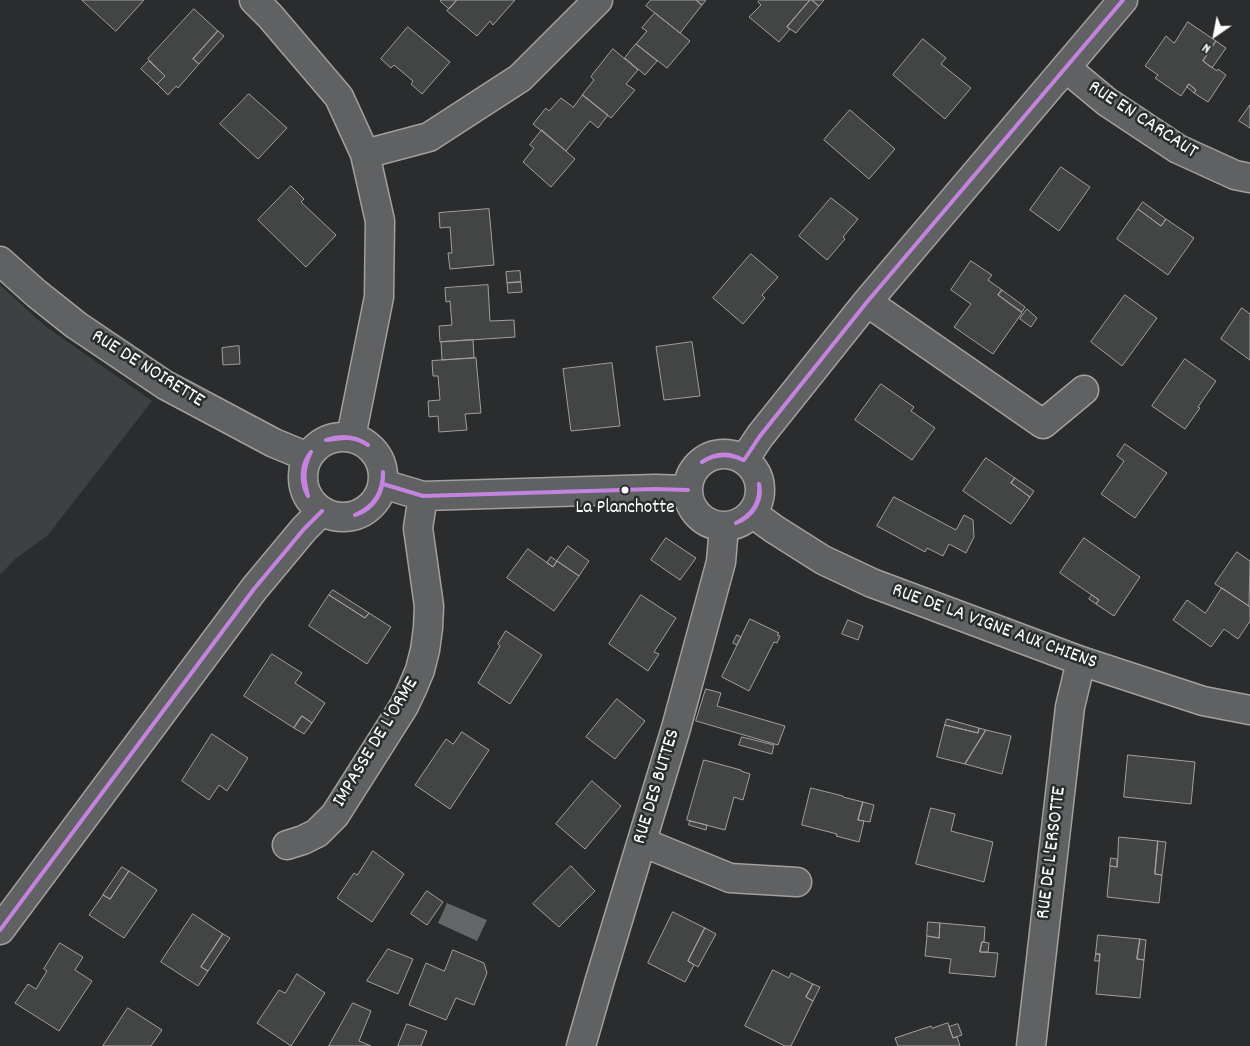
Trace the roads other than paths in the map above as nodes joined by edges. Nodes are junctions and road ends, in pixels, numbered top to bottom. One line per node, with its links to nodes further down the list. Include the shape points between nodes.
1 (254, 0): 5 (street, via 339,97)
2 (598, 0): 5 (street, via 520,78 429,137)
3 (1123, 0): 4 (street)
4 (1066, 68): 6 (street, RUE EN CARCAUT, via 1107,102 1178,149 1235,175); 8 (street)
5 (365, 154): 10 (street, via 380,222 379,296)
6 (1250, 178)
7 (0, 261): 11 (street, RUE DE NOIRETTE, via 76,325 165,385 274,443)
8 (867, 302): 9 (street, via 1043,424); 12 (street)
9 (1084, 390)
10 (351, 437): 11 (street, via 326,440); 13 (street, via 363,441 380,459 384,471)
11 (308, 457): 16 (street, via 303,468 306,492)
12 (744, 460): 14 (street, via 734,455 712,456 694,469); 17 (street, via 753,468 760,491)
13 (383, 484): 15 (street); 16 (street, via 371,507 360,514 340,517)
14 (688, 490): 15 (street); 18 (street, via 694,511 702,519)
15 (424, 496): 22 (street, IMPASSE DE L'ORME, via 418,528 429,606 420,670 399,714 335,815 317,833)
16 (322, 511): 24 (street, via 254,589)
17 (752, 513): 18 (street, via 734,525); 19 (street, RUE DE LA VIGNE AUX CHIENS, via 823,560 872,583)
18 (724, 526): 21 (street, RUE DES BUTTES, via 721,562)
19 (1081, 661): 20 (street, RUE DE LA VIGNE AUX CHIENS, via 1203,701); 26 (street, RUE DE L'ERSOTTE, via 1070,707)
20 (1246, 704)
21 (642, 842): 23 (street, via 730,878); 25 (street, RUE DES BUTTES)
22 (287, 845)
23 (797, 882)
24 (0, 930)
25 (581, 1046)
26 (1031, 1046)

